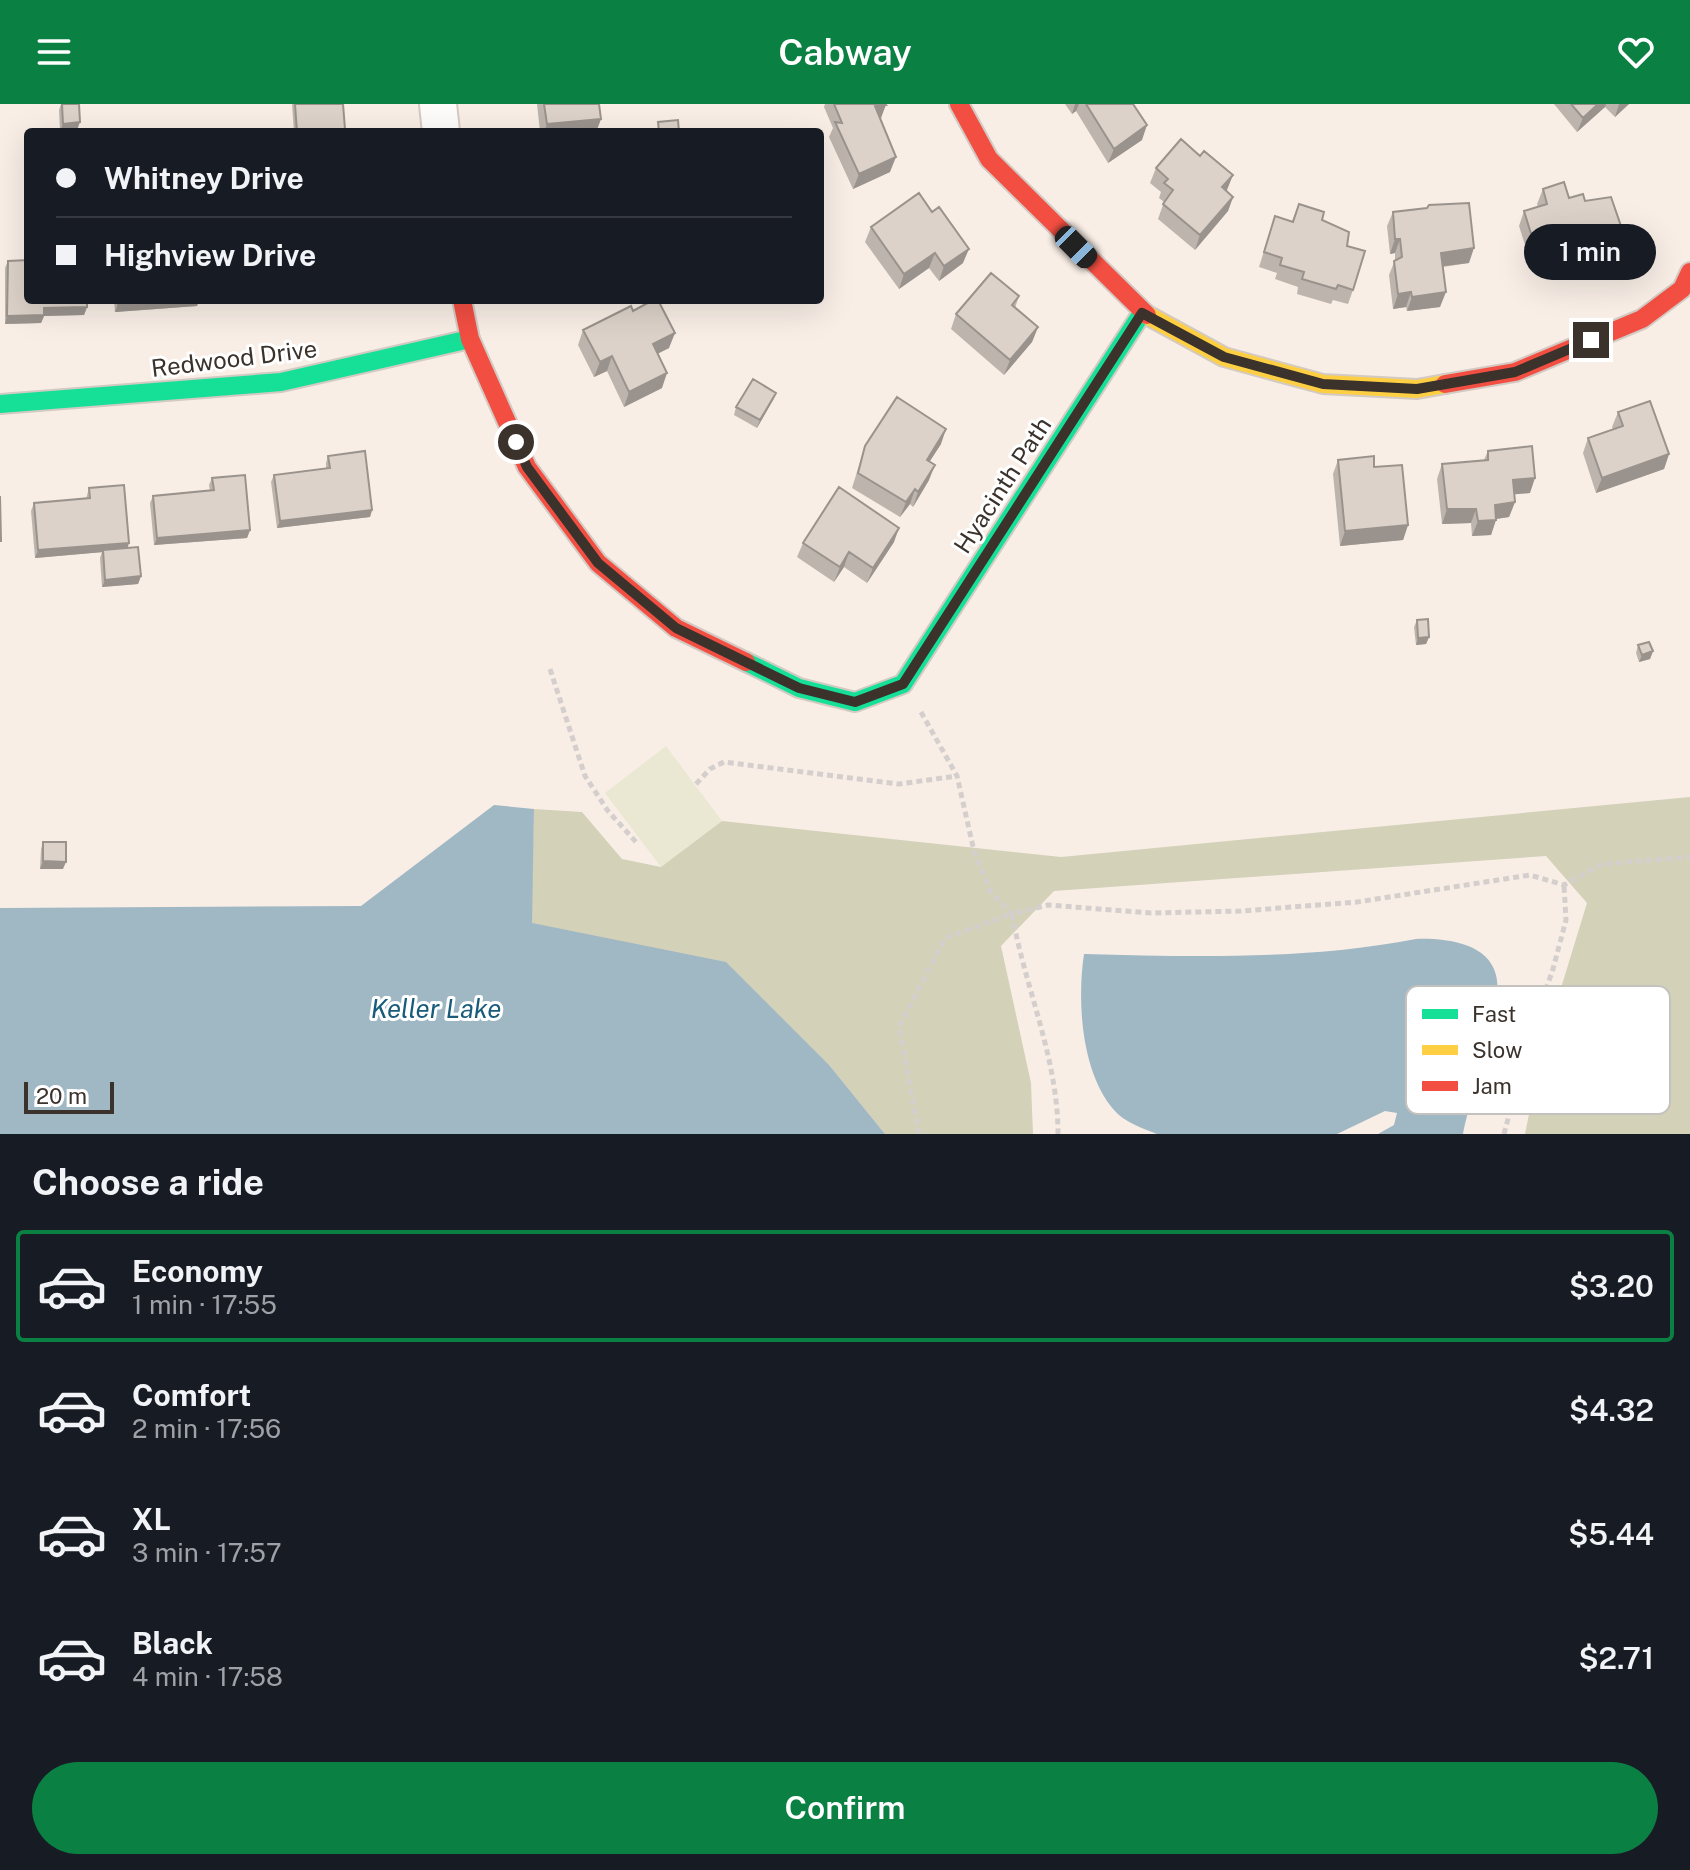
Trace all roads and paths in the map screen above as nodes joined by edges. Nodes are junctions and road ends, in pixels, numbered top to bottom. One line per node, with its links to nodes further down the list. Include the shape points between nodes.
1 (438, 104): 3 (street)
2 (959, 104): 6 (street, via 989,159)
3 (441, 128)
4 (1690, 272): 6 (street, via 1682,289 1642,319 1515,372 1417,389 1323,384 1224,357)
5 (463, 304): 7 (street)
6 (1142, 313): 10 (street, Hyacinth Path)
7 (470, 339): 8 (street, Redwood Drive, via 281,382); 10 (street, via 527,467 598,563 676,628 799,688 855,702)
8 (0, 404)
9 (550, 669): 13 (path, via 585,776)
10 (903, 684): 11 (path)
11 (957, 776): 12 (path, via 899,784 724,762); 16 (path, via 984,878)
12 (696, 784)
13 (636, 842)
14 (1690, 857): 15 (path, via 1602,864)
15 (1564, 885): 16 (path, via 1530,875 1357,902 1241,911 1151,913 1048,905); 17 (path, via 1566,920)
16 (1012, 914): 19 (path, via 945,938 899,1027); 20 (path, via 1052,1070)
17 (1547, 986)
18 (1509, 1114): 21 (path)
19 (919, 1134)
20 (1058, 1134)
21 (1504, 1134)

